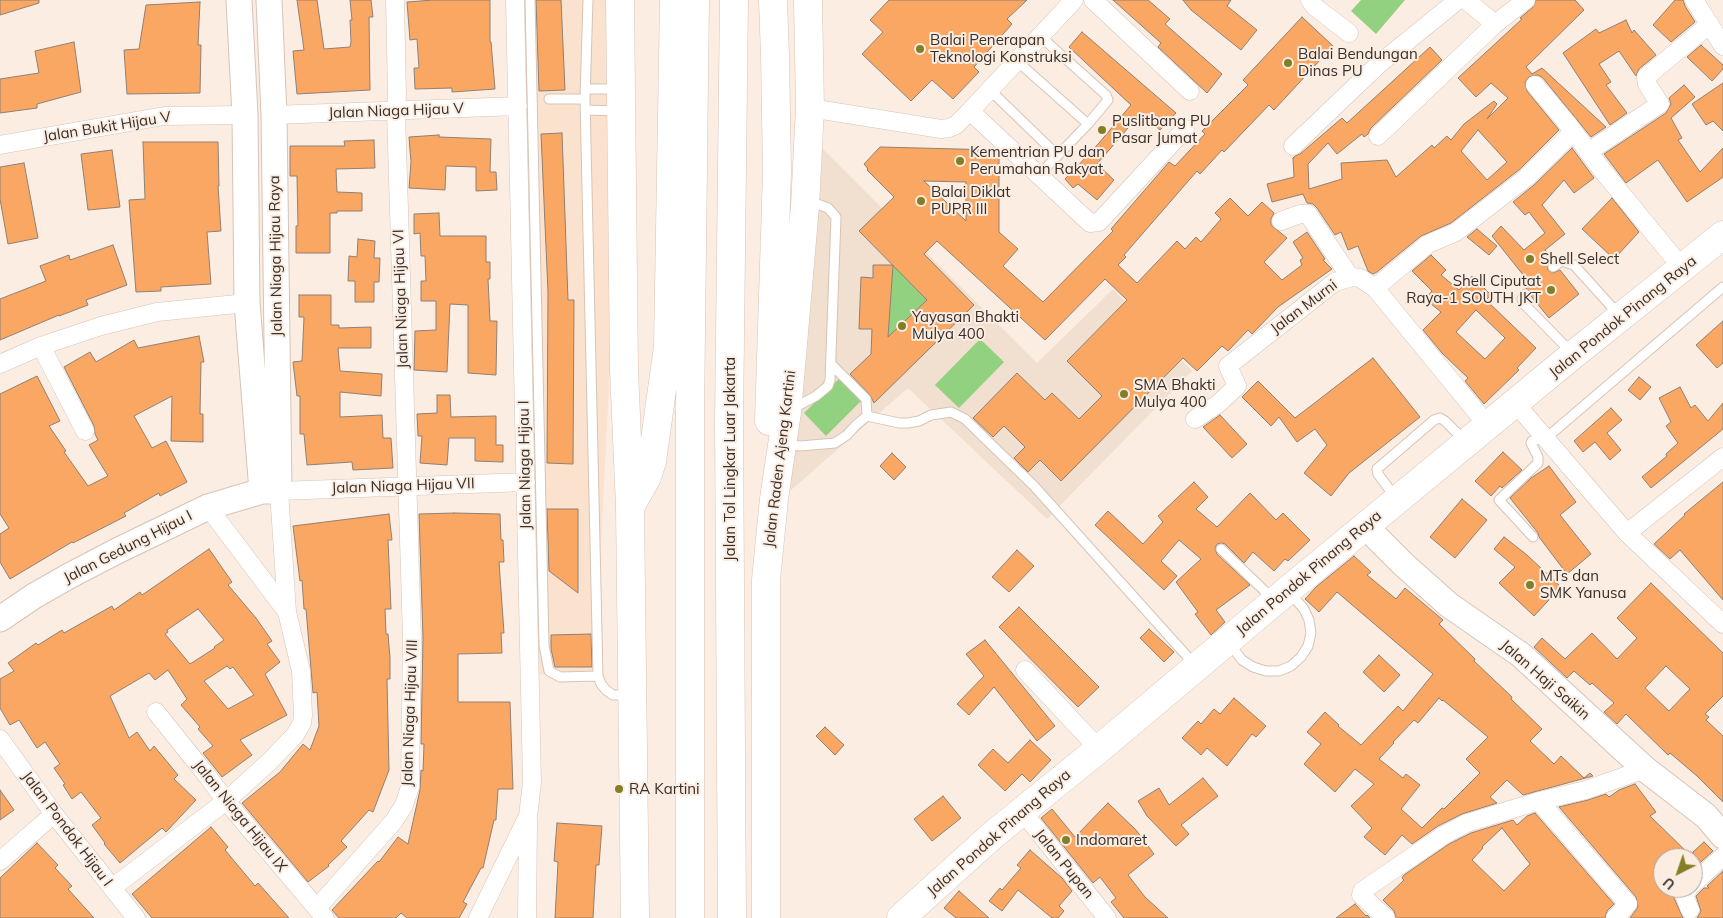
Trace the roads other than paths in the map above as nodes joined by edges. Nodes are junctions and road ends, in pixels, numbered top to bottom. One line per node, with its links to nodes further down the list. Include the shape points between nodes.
1 (239, 0): 37 (street, Jalan Niaga Hijau Raya)
2 (270, 0): 38 (street, Jalan Niaga Hijau Raya)
3 (395, 0): 36 (street, Jalan Niaga Hijau VI)
4 (515, 0): 32 (street, Jalan Niaga Hijau I)
5 (530, 0): 93 (lane, via 544,645 549,671 560,677)
6 (588, 0): 29 (lane)
7 (620, 0): 31 (highway)
8 (674, 0): 81 (highway, via 668,347 652,461)
9 (695, 0): 117 (highway, via 690,413)
10 (734, 0): 118 (highway, Jalan Tol Lingkar Luar Jakarta, via 729,411)
11 (773, 0): 78 (highway, via 777,172 767,462)
12 (808, 0): 33 (highway, Jalan Raden Ajeng Kartini)
13 (1074, 0): 23 (street)
14 (1092, 0): 28 (street)
15 (1310, 0): 22 (street)
16 (1458, 0): 44 (street, via 1379,64)
17 (1466, 0): 20 (street)
18 (1526, 0): 20 (street)
19 (1694, 0): 21 (street)
20 (1495, 24): 42 (street)
21 (1710, 24): 24 (street); 45 (street, via 1646,78 1660,104)
22 (1349, 32)
23 (1040, 36): 25 (street); 39 (lane, via 1106,95 1105,105)
24 (1723, 46)
25 (1017, 61): 27 (street); 39 (lane)
26 (1535, 85): 41 (street)
27 (990, 90): 35 (street); 46 (lane)
28 (1190, 91)
29 (585, 94): 30 (lane); 31 (lane); 34 (lane)
30 (549, 99)
31 (621, 100): 34 (lane); 81 (highway, via 624,370)
32 (518, 106): 36 (street, Jalan Niaga Hijau V); 75 (street, Jalan Niaga Hijau I)
33 (810, 108): 35 (street, via 941,129 956,125); 48 (highway, Jalan Raden Ajeng Kartini)
34 (585, 110): 93 (lane)
35 (970, 111): 47 (street)
36 (396, 112): 38 (street, Jalan Niaga Hijau V); 76 (street, Jalan Niaga Hijau VI)
37 (245, 115): 43 (street, Jalan Bukit Hijau V, via 164,116); 49 (street, Jalan Niaga Hijau Raya)
38 (274, 115): 50 (street, Jalan Niaga Hijau Raya)
39 (1088, 124): 46 (lane)
40 (1185, 129): 47 (street, via 1099,222 1090,223 1082,218)
41 (1573, 132): 45 (street); 57 (street, via 1519,183 1456,232 1428,244)
42 (1378, 136)
43 (0, 145)
44 (1293, 146)
45 (1588, 152): 54 (street)
46 (1057, 156): 47 (lane)
47 (1039, 175)
48 (805, 200): 64 (lane, via 828,208 836,217); 66 (highway, Jalan Raden Ajeng Kartini)
49 (247, 204): 50 (street); 59 (street, Jalan Niaga Hijau Raya)
50 (275, 205): 77 (street, Jalan Niaga Hijau Raya)
51 (1281, 221): 55 (street, via 1308,214)
52 (1723, 235): 54 (highway, Jalan Pondok Pinang Raya)
53 (1553, 267): 60 (lane, via 1562,261 1574,265)
54 (1682, 269): 60 (highway, Jalan Pondok Pinang Raya)
55 (1350, 277): 57 (street, Jalan Murni, via 1360,278); 68 (street, Jalan Murni, via 1335,282 1228,366 1237,386)
56 (1723, 287): 71 (lane)
57 (1375, 288): 69 (street, Jalan Murni)
58 (1525, 294): 62 (lane, via 1524,303)
59 (247, 303): 61 (street, via 157,312); 77 (street, Jalan Niaga Hijau Raya, via 256,414)
60 (1621, 317): 62 (highway, Jalan Pondok Pinang Raya)
61 (41, 346): 63 (street); 70 (street)
62 (1573, 355): 65 (highway, Jalan Pondok Pinang Raya)
63 (0, 364)
64 (831, 364): 66 (lane, via 828,386); 67 (lane, via 866,399)
65 (1515, 403): 69 (highway, Jalan Pondok Pinang Raya); 71 (street)
66 (787, 412): 72 (highway, Jalan Raden Ajeng Kartini)
67 (870, 416): 72 (lane, via 836,443 800,446); 91 (lane, via 899,423 951,412 965,419 1034,486)
68 (1195, 419)
69 (1489, 424): 73 (highway, Jalan Pondok Pinang Raya)
70 (85, 432)
71 (1545, 439): 83 (street); 84 (lane, via 1534,440 1531,444 1538,463 1499,500)
72 (783, 443): 78 (highway, Jalan Raden Ajeng Kartini)
73 (1466, 443): 79 (highway, Jalan Pondok Pinang Raya); 79 (lane, via 1445,421 1440,418 1434,420 1377,469)
74 (1723, 457): 83 (street)
75 (526, 482): 76 (street, Jalan Niaga Hijau VII); 103 (street, Jalan Niaga Hijau I, via 532,782)
76 (407, 486): 77 (street, Jalan Niaga Hijau VII); 111 (street, Jalan Niaga Hijau VIII, via 412,638 410,787 394,821)
77 (274, 498): 80 (street, Jalan Gedung Hijau I); 87 (street)
78 (774, 499): 119 (highway, Jalan Raden Ajeng Kartini, via 766,580)
79 (1396, 500): 82 (highway, Jalan Pondok Pinang Raya)
80 (208, 507): 87 (street); 88 (street, Jalan Gedung Hijau I, via 117,550 34,596)
81 (630, 507): 94 (highway)
82 (1365, 526): 86 (highway, Jalan Pondok Pinang Raya); 98 (street, Jalan Haji Saikin, via 1402,564 1450,605 1521,655)
83 (1627, 533): 89 (street)
84 (1533, 537)
85 (1220, 549): 86 (lane)
86 (1281, 595): 90 (highway, Jalan Pondok Pinang Raya); 90 (lane, via 1304,608 1311,633 1308,646 1291,666 1272,671 1253,667 1242,660)
87 (287, 612): 99 (street, via 301,671 302,723 269,762)
88 (0, 619)
89 (1723, 624)
90 (1228, 641): 91 (highway, Jalan Pondok Pinang Raya)
91 (1197, 667): 97 (highway, Jalan Pondok Pinang Raya)
92 (1025, 670): 97 (street)
93 (598, 676): 94 (lane, via 600,684 613,695)
94 (633, 695): 116 (highway)
95 (156, 712): 99 (street, Jalan Niaga Hijau IX)
96 (0, 739): 102 (street, Jalan Pondok Hijau I)
97 (1099, 749): 101 (highway, Jalan Pondok Pinang Raya)
98 (1645, 769): 100 (street, via 1586,790); 104 (street, Jalan Haji Saikin, via 1706,816)
99 (226, 801): 108 (street); 111 (street, Jalan Niaga Hijau IX)
100 (1539, 802): 112 (street, via 1628,904); 122 (street, via 1467,822 1362,891 1361,895)
101 (1022, 811): 120 (highway, Jalan Pondok Pinang Raya); 121 (street, Jalan Pupan)
102 (54, 814): 106 (street); 108 (street, Jalan Pondok Hijau I)
103 (528, 816): 114 (street, Jalan Niaga Hijau I); 115 (street)
104 (1723, 836)
105 (1723, 856): 107 (street)
106 (0, 861)
107 (1703, 875)
108 (112, 888): 113 (street, Jalan Pondok Hijau I)
109 (1685, 898): 110 (street)
110 (1690, 910)
111 (321, 913)
112 (1618, 917)
113 (136, 918)
114 (478, 918)
115 (528, 918)
116 (636, 918)
117 (690, 918)
118 (732, 918)
119 (766, 918)
120 (901, 918)
121 (1107, 918)
122 (1386, 918)

